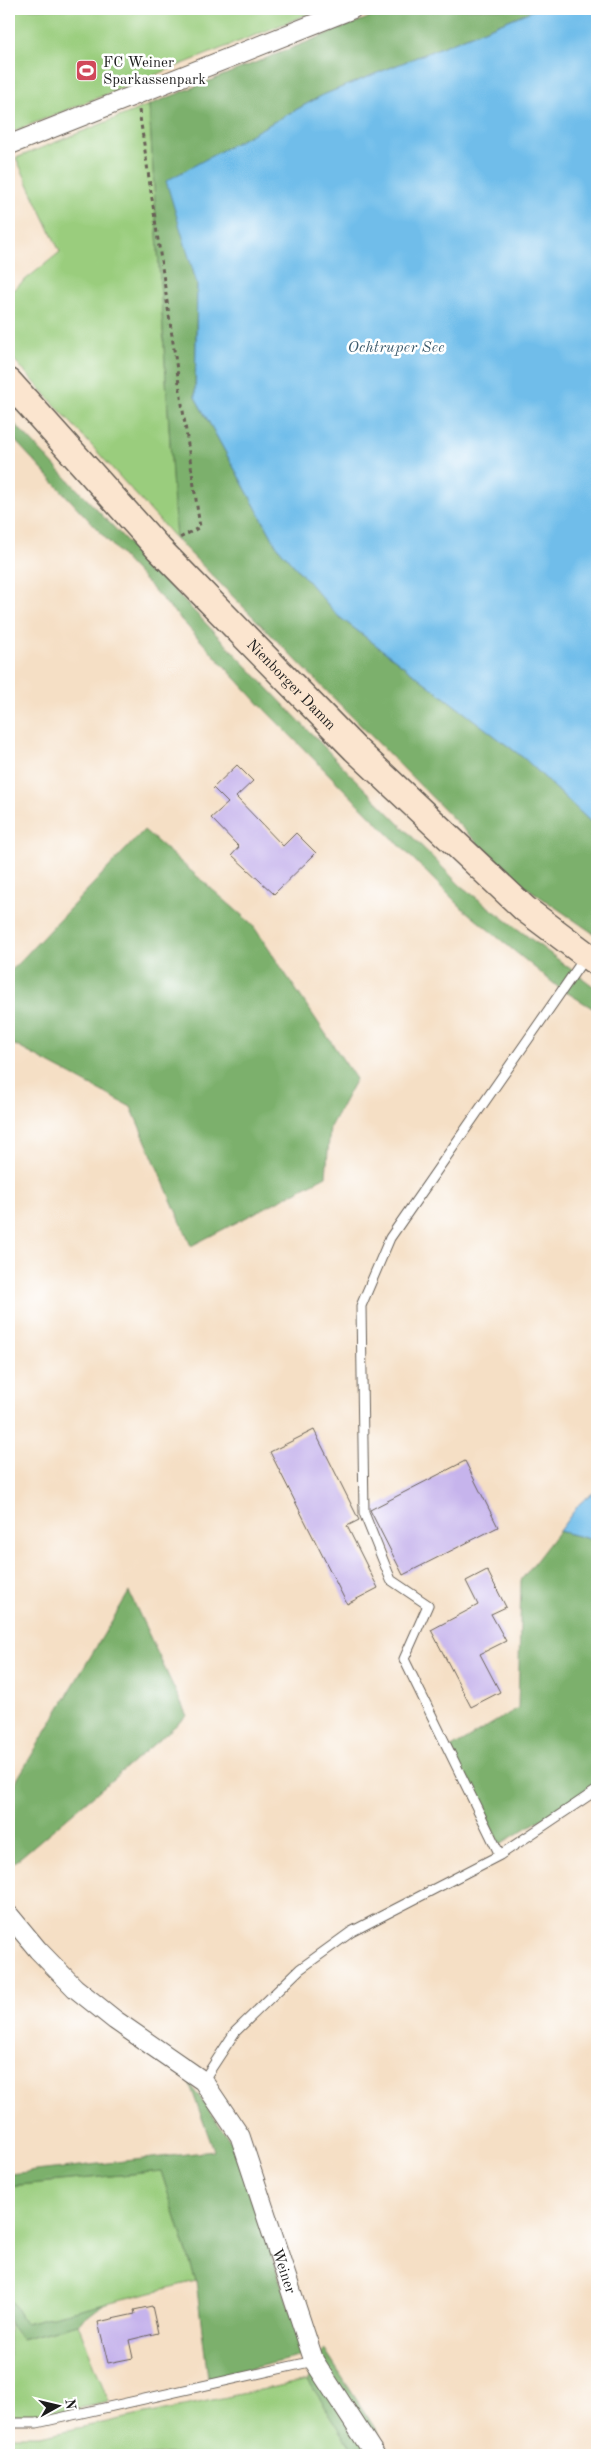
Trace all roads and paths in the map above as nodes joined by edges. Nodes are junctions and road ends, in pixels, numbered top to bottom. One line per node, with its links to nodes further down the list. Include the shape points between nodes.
1 (352, 9): 2 (street)
2 (137, 95): 3 (street); 5 (path, via 200,527)
3 (9, 145)
4 (9, 382): 5 (main road, Nienborger Damm)
5 (159, 549): 6 (main road, Nienborger Damm, via 355,750 525,909)
6 (592, 959): 8 (lane, via 390,1238 361,1306 364,1513 391,1580 428,1605 404,1659)
7 (597, 1790): 8 (lane)
8 (500, 1855): 10 (lane, via 352,1932 300,1970 236,2032)
9 (9, 1915): 10 (street, via 75,1988)
10 (203, 2081): 11 (street, Weiner, via 240,2136)
11 (314, 2361): 12 (lane, via 37,2422); 13 (street, Weiner)
12 (9, 2423)
13 (375, 2455)

